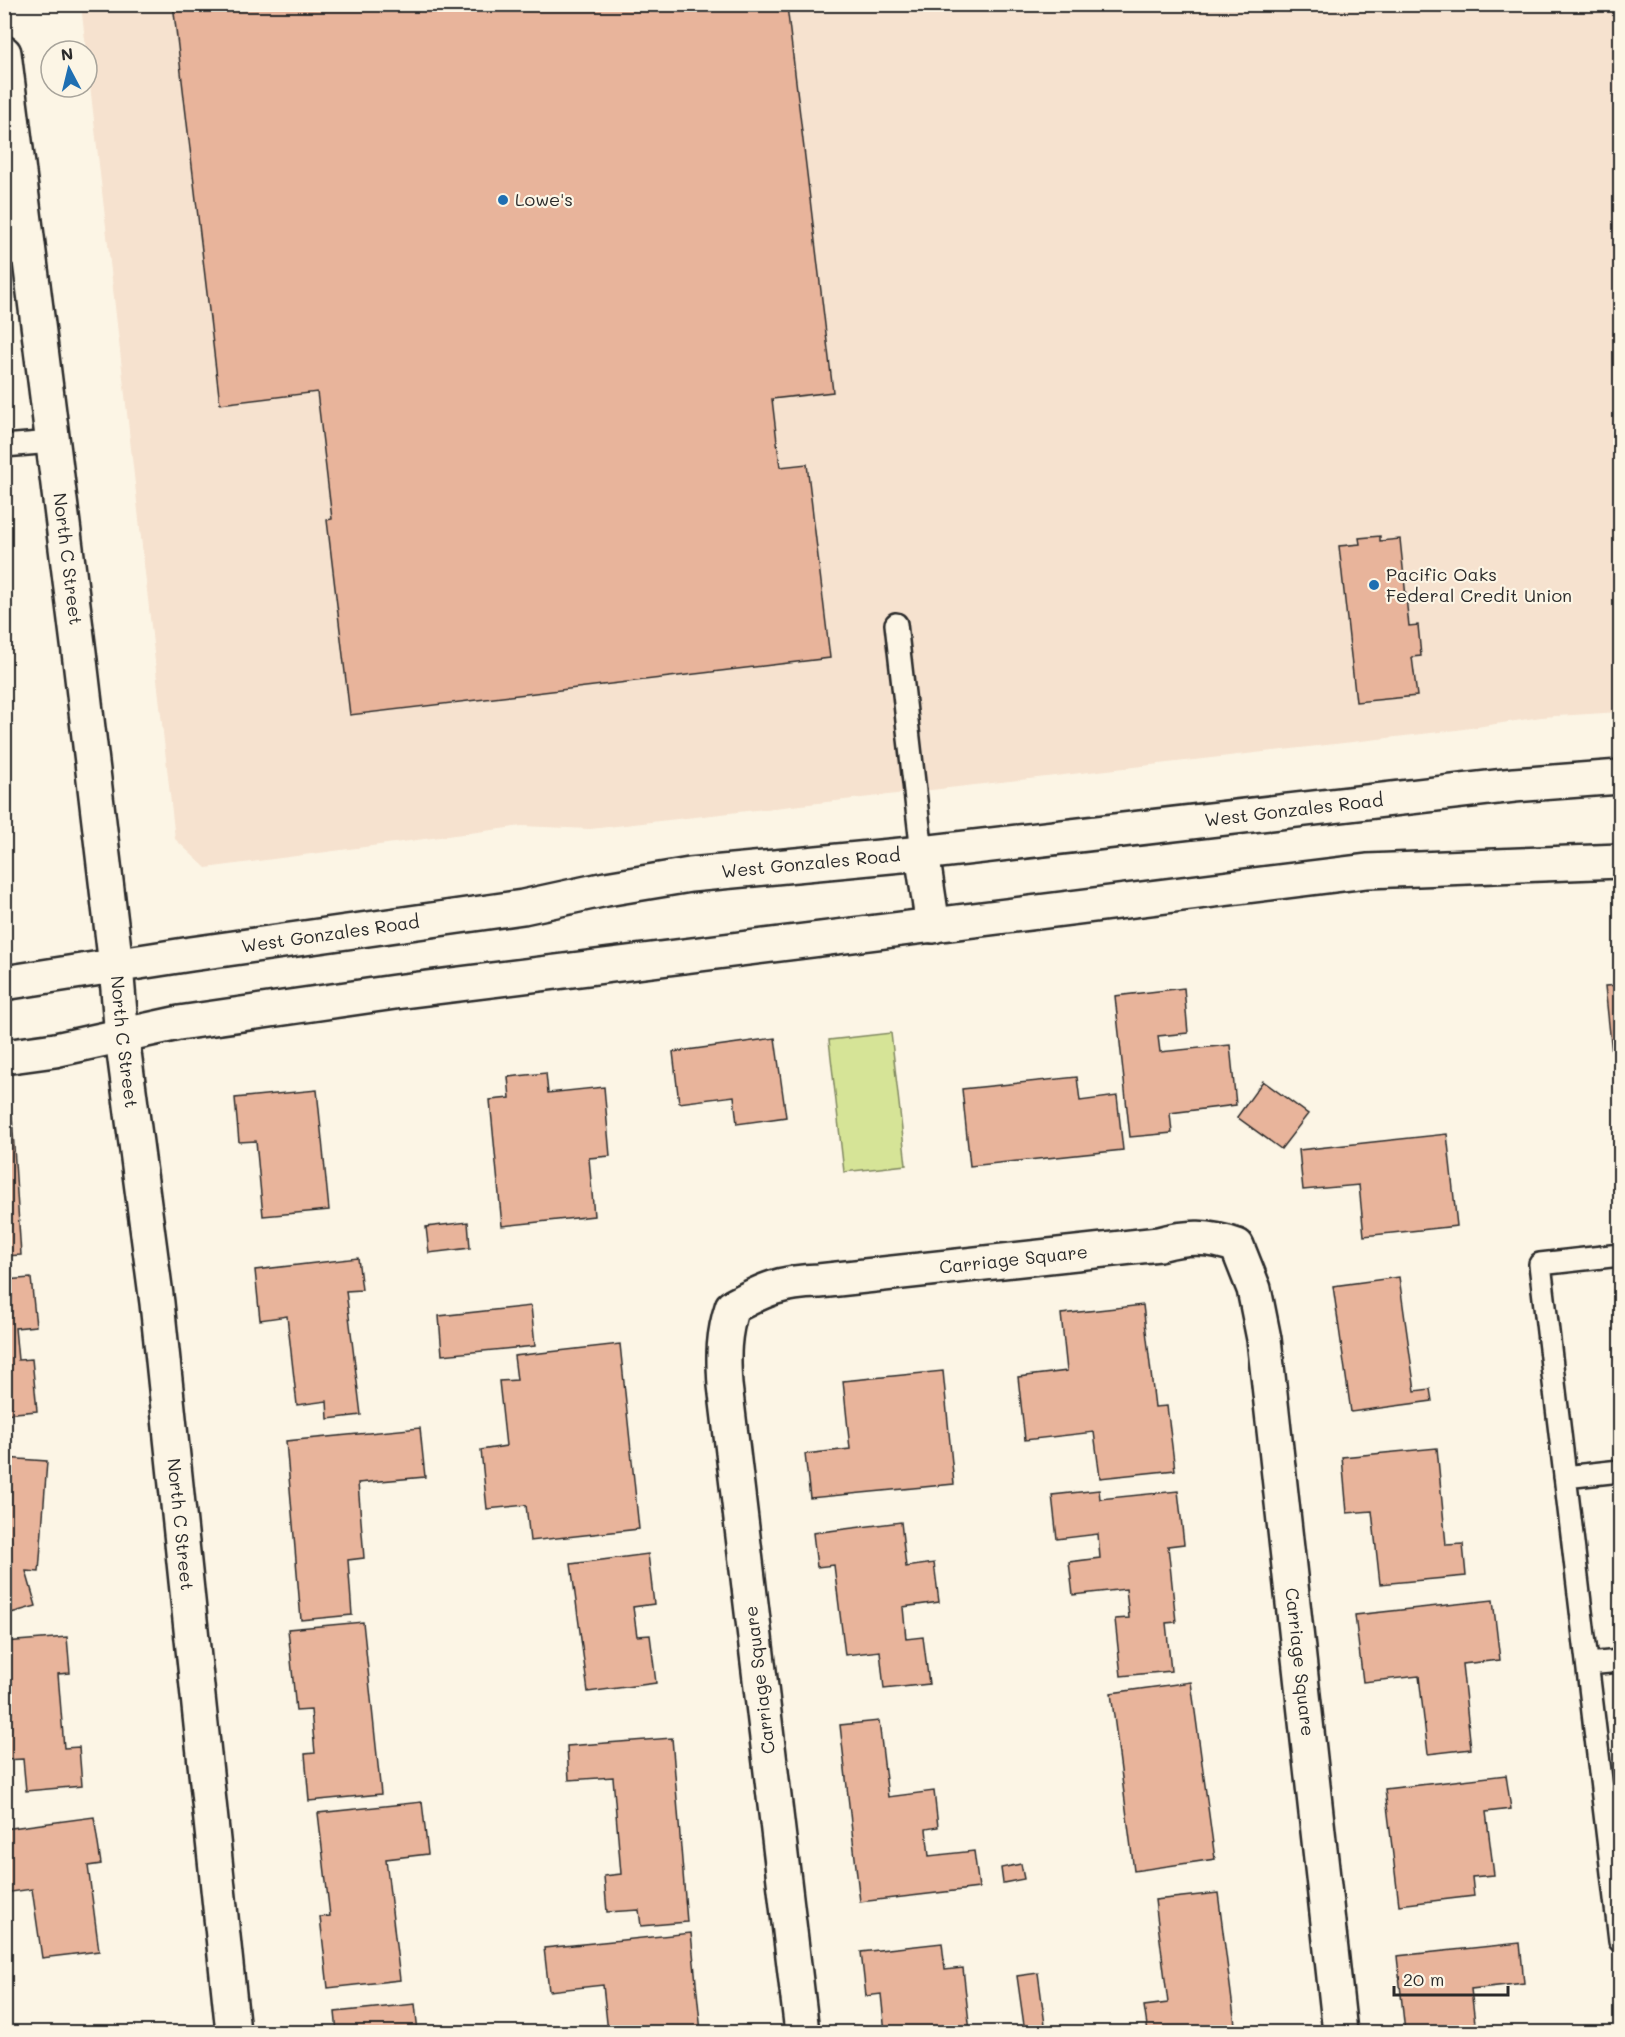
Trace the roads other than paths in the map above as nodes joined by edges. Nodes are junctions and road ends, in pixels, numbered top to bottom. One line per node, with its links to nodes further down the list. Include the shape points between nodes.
1 (4, 53): 2 (street, North C Street)
2 (17, 253): 3 (street, North C Street)
3 (52, 442): 4 (lane); 10 (street, North C Street)
4 (4, 446)
5 (896, 624): 7 (lane)
6 (1620, 777): 7 (street, West Gonzales Road, via 1514,785)
7 (922, 853): 9 (street); 10 (street, West Gonzales Road, via 690,875 523,907)
8 (1620, 861): 9 (street, via 1366,871)
9 (933, 926): 12 (street, via 395,992 179,1023)
10 (117, 966): 11 (street, West Gonzales Road); 12 (street, North C Street)
11 (4, 983)
12 (123, 1037): 13 (street); 20 (street, North C Street, via 157,1303)
13 (4, 1057)
14 (1620, 1255): 16 (lane, via 1540,1264)
15 (1620, 1471): 16 (lane)
16 (1565, 1477): 18 (lane)
17 (1620, 1661): 18 (lane)
18 (1588, 1664): 19 (lane)
19 (1620, 1941)
20 (233, 2032)
21 (802, 2032): 22 (street, Carriage Square, via 724,1385 722,1350 732,1307 768,1288 793,1282 1160,1244 1185,1237 1219,1239 1237,1246 1254,1288 1265,1351)
22 (1340, 2032)

